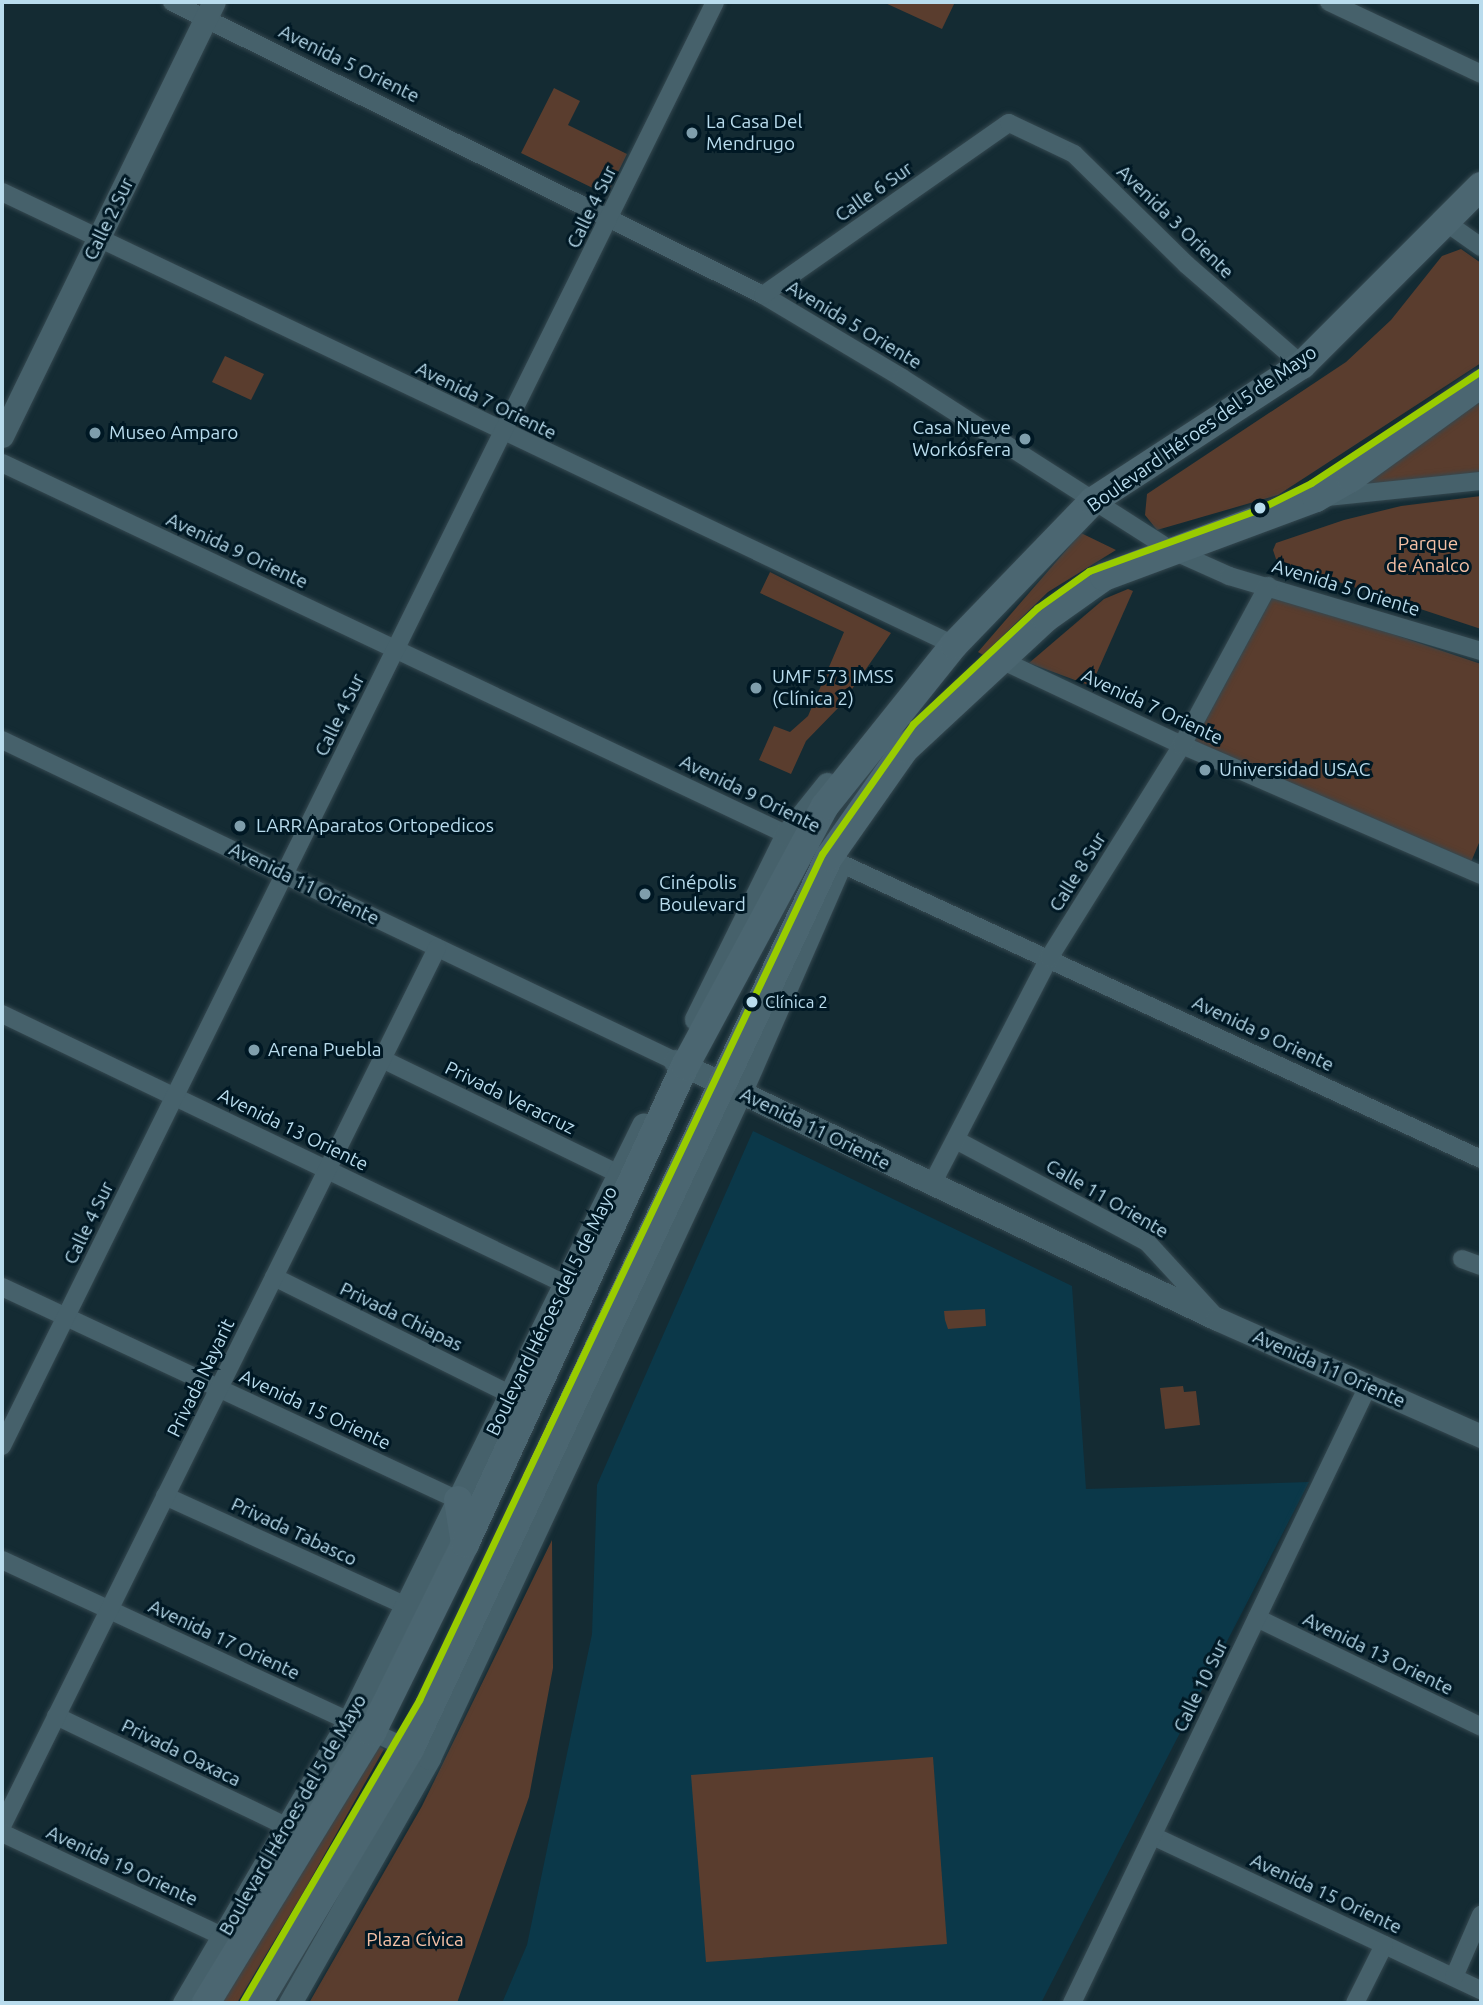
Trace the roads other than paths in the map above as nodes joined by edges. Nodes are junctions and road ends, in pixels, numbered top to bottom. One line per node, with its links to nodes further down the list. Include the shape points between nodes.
1 (173, 2): 4 (street, Avenida 5 Oriente)
2 (715, 2): 9 (street, Calle 4 Sur)
3 (1329, 2): 5 (street)
4 (211, 10): 9 (street, Avenida 5 Oriente); 11 (street, Calle 2 Sur)
5 (1481, 74)
6 (1009, 123): 13 (street, Calle 6 Sur); 14 (street, Avenida 3 Oriente, via 1074,154 1187,265)
7 (1481, 186): 10 (main road, Boulevard Héroes del 5 de Mayo)
8 (2, 192): 11 (street, Avenida 7 Oriente)
9 (611, 217): 13 (street, Avenida 5 Oriente); 16 (street, Calle 4 Sur)
10 (1447, 223): 12 (street); 14 (main road, Boulevard Héroes del 5 de Mayo)
11 (100, 239): 16 (street, Avenida 7 Oriente); 17 (street, Calle 2 Sur)
12 (1481, 247)
13 (763, 295): 21 (street, Avenida 5 Oriente)
14 (1302, 365): 21 (main road, Boulevard Héroes del 5 de Mayo)
15 (1481, 384): 20 (main road)
16 (504, 433): 24 (street, Avenida 7 Oriente); 25 (street, Calle 4 Sur)
17 (2, 436)
18 (2, 463): 25 (street, Avenida 9 Oriente)
19 (1481, 481): 20 (street)
20 (1316, 498): 22 (main road)
21 (1093, 501): 22 (street, Avenida 5 Oriente); 24 (main road, Boulevard Héroes del 5 de Mayo)
22 (1171, 550): 23 (street, Avenida 5 Oriente, via 1229,576); 27 (main road, via 1104,577)
23 (1268, 586): 26 (street, Avenida 5 Oriente); 29 (street, Calle 8 Sur)
24 (954, 645): 30 (main road, Boulevard Héroes del 5 de Mayo)
25 (396, 649): 30 (street, Avenida 9 Oriente); 33 (street, Calle 4 Sur)
26 (1481, 651)
27 (999, 659): 29 (street, Avenida 7 Oriente); 31 (main road, via 905,749)
28 (2, 740): 33 (street, Avenida 11 Oriente)
29 (1182, 746): 32 (street, Avenida 7 Oriente); 35 (street, Calle 8 Sur)
30 (794, 838): 31 (street, Avenida 9 Oriente); 38 (main road, Boulevard Héroes del 5 de Mayo)
31 (834, 861): 35 (street, Avenida 9 Oriente); 39 (main road)
32 (1481, 874)
33 (285, 876): 34 (street, Avenida 11 Oriente); 40 (street, Calle 4 Sur)
34 (437, 948): 37 (street, Privada Nayarit); 38 (street, Avenida 11 Oriente)
35 (1049, 958): 41 (street, Calle 8 Sur); 42 (street, Avenida 9 Oriente)
36 (2, 1013): 40 (street, Avenida 13 Oriente)
37 (382, 1059): 43 (street, Privada Nayarit); 44 (street, Privada Veracruz)
38 (680, 1064): 39 (street, Avenida 11 Oriente); 44 (street, Boulevard Héroes del 5 de Mayo); 60 (main road, Boulevard Héroes del 5 de Mayo)
39 (731, 1089): 45 (street, Avenida 11 Oriente); 68 (main road)
40 (175, 1096): 43 (street, Avenida 13 Oriente); 51 (street, Calle 4 Sur)
41 (956, 1140): 45 (street, Calle 8 Sur); 52 (street, Calle 11 Oriente, via 1147,1242 1162,1253)
42 (1481, 1159)
43 (327, 1170): 48 (street, Privada Nayarit); 49 (street, Avenida 13 Oriente)
44 (619, 1174): 49 (street, Boulevard Héroes del 5 de Mayo)
45 (932, 1184): 52 (street, Avenida 11 Oriente)
46 (1462, 1259): 47 (street)
47 (1481, 1266)
48 (274, 1278): 54 (street, Privada Nayarit); 55 (street, Privada Chiapas)
49 (565, 1284): 55 (street, Boulevard Héroes del 5 de Mayo)
50 (2, 1287): 51 (street, Avenida 15 Oriente)
51 (66, 1317): 54 (street, Avenida 15 Oriente); 57 (street, Calle 4 Sur)
52 (1217, 1319): 53 (street, Avenida 11 Oriente)
53 (1368, 1386): 56 (street, Avenida 11 Oriente); 64 (street, Calle 10 Sur)
54 (219, 1388): 58 (street, Privada Nayarit); 59 (street, Avenida 15 Oriente)
55 (510, 1394): 59 (street, Boulevard Héroes del 5 de Mayo)
56 (1481, 1436)
57 (2, 1446)
58 (165, 1496): 62 (street, Privada Tabasco); 63 (street, Privada Nayarit)
59 (458, 1500): 60 (main road); 62 (street, Boulevard Héroes del 5 de Mayo)
60 (465, 1544): 66 (main road, Boulevard Héroes del 5 de Mayo)
61 (2, 1560): 63 (street, Avenida 17 Oriente)
62 (406, 1606): 66 (street, Boulevard Héroes del 5 de Mayo)
63 (109, 1610): 65 (street, Privada Nayarit); 66 (street, Avenida 17 Oriente)
64 (1257, 1618): 67 (street, Avenida 13 Oriente); 72 (street, Calle 10 Sur)
65 (56, 1716): 69 (street, Privada Nayarit); 70 (street, Privada Oaxaca)
66 (361, 1726): 68 (street, Avenida 17 Oriente); 70 (street, Boulevard Héroes del 5 de Mayo); 79 (main road, Boulevard Héroes del 5 de Mayo)
67 (1481, 1727)
68 (420, 1754): 80 (main road); 81 (street)
69 (2, 1826)
70 (288, 1827): 74 (street, Boulevard Héroes del 5 de Mayo)
71 (2, 1833): 74 (street, Avenida 19 Oriente)
72 (1153, 1836): 75 (street, Avenida 15 Oriente); 82 (street, Calle 10 Sur)
73 (1481, 1915): 76 (street)
74 (224, 1937): 78 (street, Boulevard Héroes del 5 de Mayo)
75 (1384, 1945): 76 (street, Avenida 15 Oriente); 83 (street)
76 (1454, 1977): 77 (street, Avenida 15 Oriente)
77 (1481, 1990): 84 (street)
78 (184, 2003)
79 (206, 2003)
80 (258, 2003)
81 (290, 2003)
82 (1072, 2003)
83 (1355, 2003)
84 (1474, 2003)

